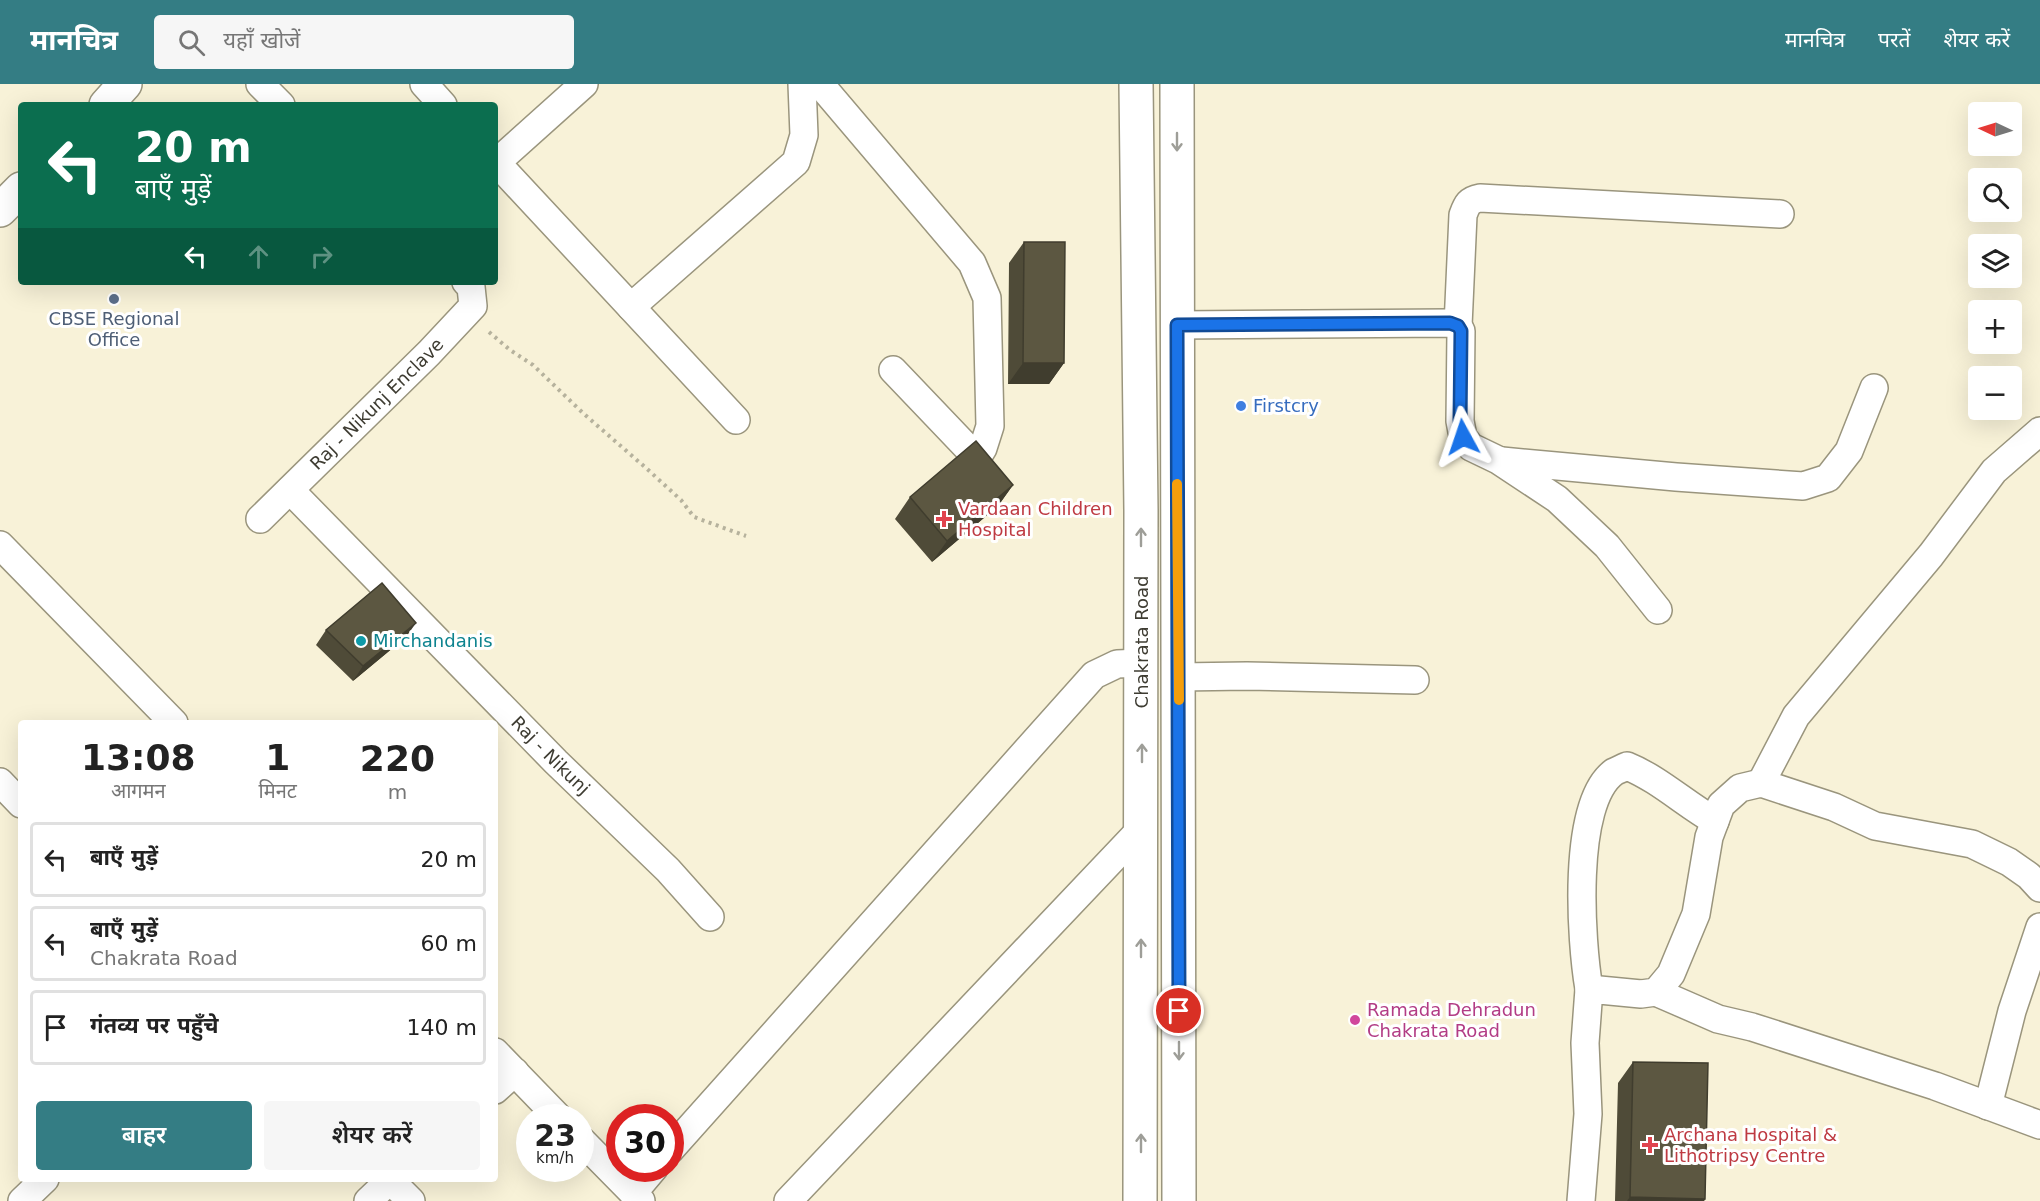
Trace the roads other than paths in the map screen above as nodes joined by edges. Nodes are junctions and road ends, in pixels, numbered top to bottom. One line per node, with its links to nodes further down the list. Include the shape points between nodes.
1 (260, 84): 8 (street)
2 (424, 84): 9 (street)
3 (584, 84): 10 (street)
4 (802, 84): 16 (street, via 804,135 796,162)
5 (820, 84): 19 (street, via 972,262 980,280 987,298 990,426 977,458)
6 (1136, 84): 28 (main road, Chakrata Road, one-way to 6)
7 (1177, 84): 17 (main road, Chakrata Road, one-way to 17)
8 (278, 102)
9 (440, 102)
10 (498, 159)
11 (498, 163): 16 (street)
12 (18, 192): 13 (main road)
13 (0, 210)
14 (1780, 214): 18 (street, via 1472,199 1463,215)
15 (469, 285): 24 (street, Raj - Nikunj Enclave, via 473,306)
16 (631, 307): 21 (street)
17 (1177, 325): 18 (street); 29 (main road, Chakrata Road)
18 (1458, 326): 23 (street, via 1463,437 1471,447)
19 (893, 370)
20 (1874, 387): 23 (street, via 1850,451 1828,478 1803,486)
21 (736, 420)
22 (2040, 430): 33 (street, via 1994,471 1931,555 1796,716)
23 (1498, 460): 27 (street, via 1557,499 1607,546)
24 (290, 490): 25 (street, Raj - Nikunj Enclave); 38 (street, Raj - Nikunj, via 556,762 668,870)
25 (260, 519)
26 (0, 545): 31 (street)
27 (1658, 610)
28 (1142, 663): 36 (main road, Chakrata Road, one-way to 28); 48 (street, via 1117,664 1094,675)
29 (1179, 677): 30 (street); 60 (main road, Chakrata Road, one-way to 60)
30 (1415, 680)
31 (171, 720)
32 (0, 782): 34 (street)
33 (1761, 783): 35 (street, via 1740,788 1721,805); 37 (street, via 1834,807 1875,826 1972,844 2009,862)
34 (18, 801)
35 (1715, 820): 40 (street, via 1627,766 1604,783 1592,809 1581,884); 41 (street, via 1696,914 1671,974)
36 (1142, 828): 58 (street); 59 (main road, Chakrata Road, one-way to 36)
37 (2040, 888)
38 (710, 917)
39 (2040, 927): 46 (street)
40 (1589, 989): 41 (street); 61 (street, via 1585,1043 1588,1114)
41 (1656, 992): 46 (street, via 1718,1019 1924,1082)
42 (498, 1055): 43 (street)
43 (515, 1072): 44 (street); 45 (street)
44 (498, 1087)
45 (546, 1104)
46 (1988, 1106): 47 (street)
47 (2040, 1125)
48 (684, 1134)
49 (594, 1153): 54 (street)
50 (42, 1182): 55 (street)
51 (388, 1182): 56 (street)
52 (394, 1182): 57 (street)
53 (646, 1182): 54 (street)
54 (637, 1197)
55 (22, 1201)
56 (368, 1201)
57 (411, 1201)
58 (788, 1201)
59 (1140, 1201)
60 (1179, 1201)
61 (1581, 1201)

